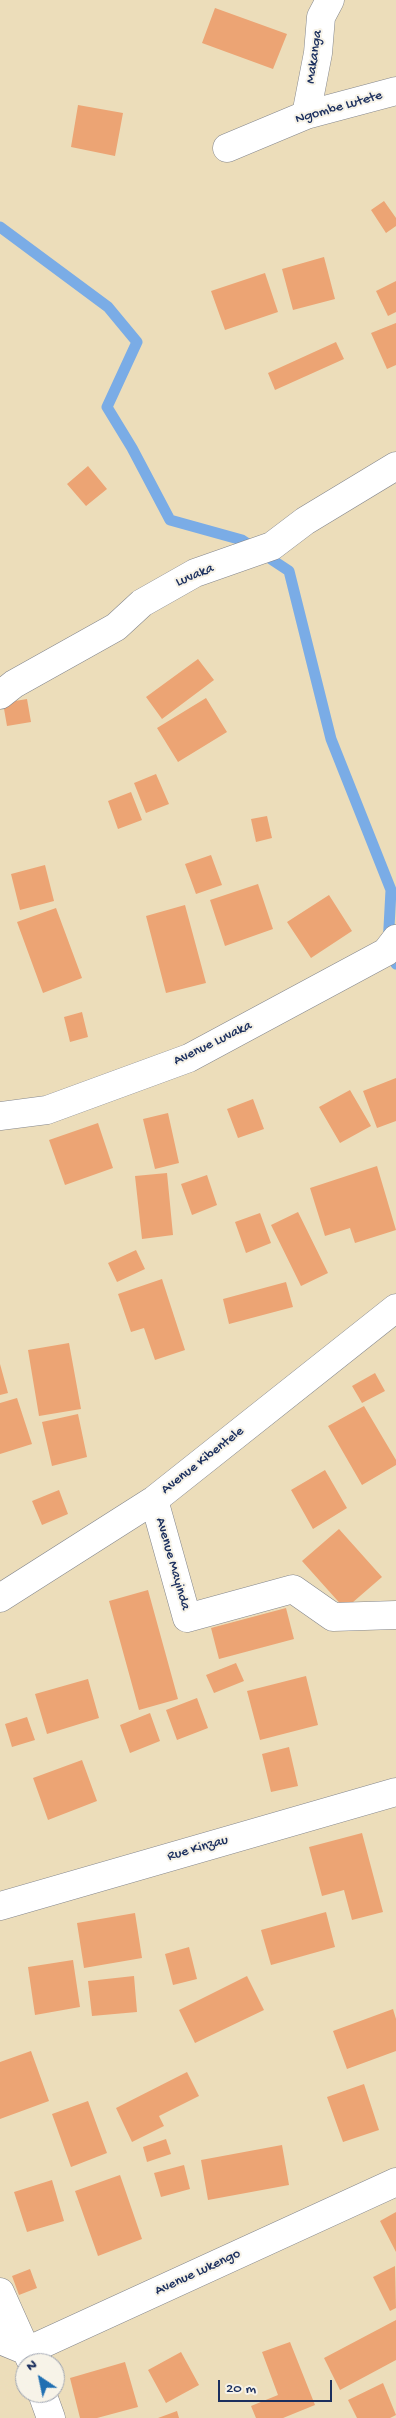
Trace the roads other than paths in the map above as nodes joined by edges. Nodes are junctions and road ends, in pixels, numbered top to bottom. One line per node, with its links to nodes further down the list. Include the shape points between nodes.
1 (330, 0): 3 (street, Makanga, via 321,16 318,53)
2 (396, 91): 3 (street, Ngombe Lutete)
3 (306, 115): 4 (street, Ngombe Lutete)
4 (227, 148)
5 (396, 466): 6 (street, Luvaka, via 306,520 272,546 195,573 142,603 116,627)
6 (0, 695)
7 (391, 946): 8 (street, Avenue Luvaka, via 190,1058 47,1110)
8 (0, 1116)
9 (396, 1308): 10 (street, Avenue Kibentele)
10 (154, 1500): 11 (street, Avenue Kibentele); 12 (street, Avenue Mayinda, via 187,1618 293,1589 333,1617)
11 (0, 1598)
12 (396, 1615)
13 (396, 1792): 14 (street, Rue Kinzau)
14 (0, 1906)
15 (396, 2182): 20 (street, Avenue Lukengo)
16 (0, 2292): 19 (street)
17 (0, 2340): 18 (street)
18 (22, 2353)
19 (27, 2353)
20 (37, 2353)
21 (46, 2403): 22 (street)
22 (51, 2418)

